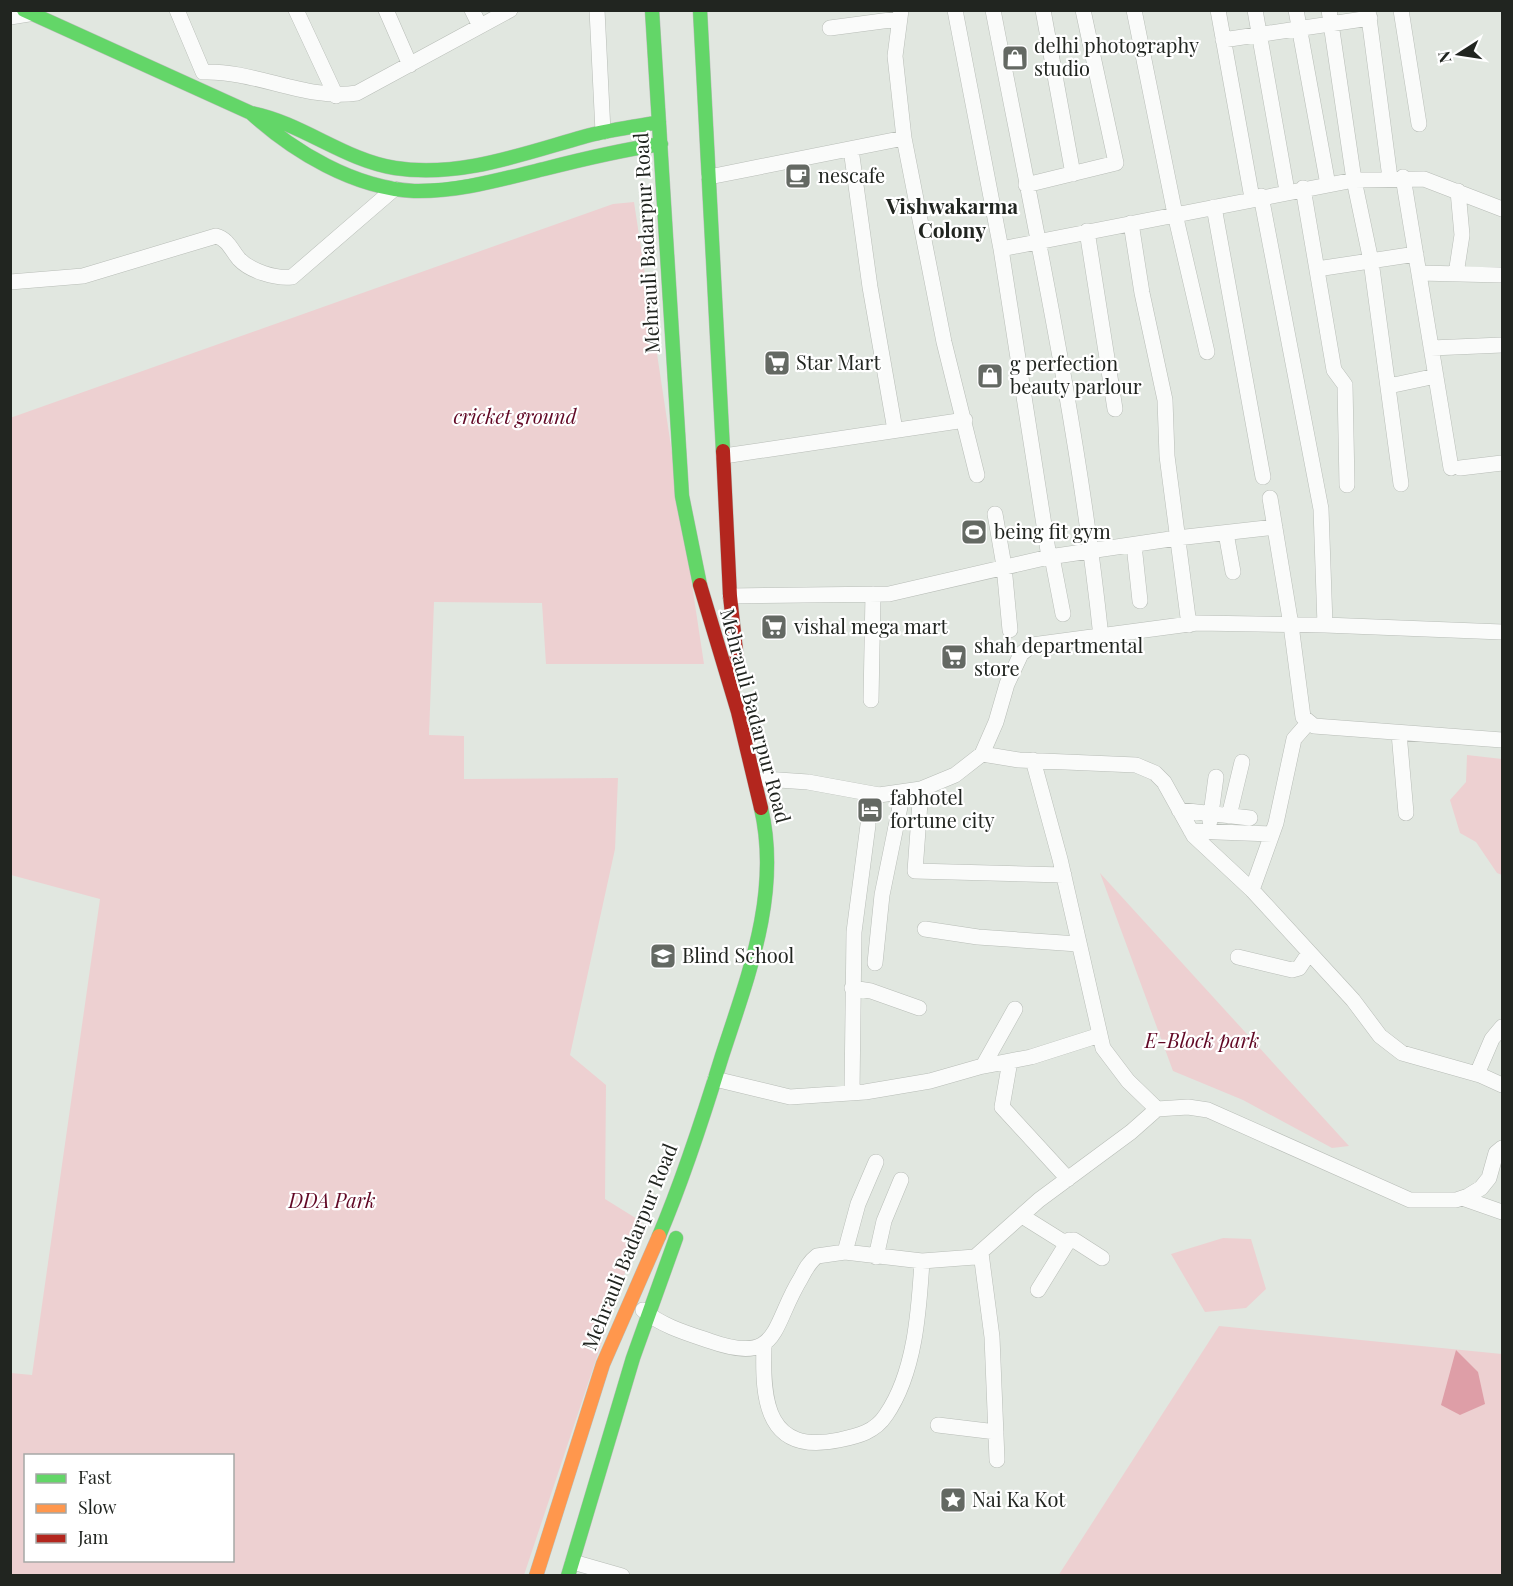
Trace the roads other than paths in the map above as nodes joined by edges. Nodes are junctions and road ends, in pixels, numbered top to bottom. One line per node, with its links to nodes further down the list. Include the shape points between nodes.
1 (177, 10): 29 (street, via 203,72 228,71)
2 (296, 10): 29 (street)
3 (386, 10): 28 (street)
4 (472, 10): 23 (street)
5 (510, 10): 23 (street)
6 (597, 10): 33 (street)
7 (652, 10): 31 (main road, Mehrauli Badarpur Road)
8 (700, 10): 38 (main road, Mehrauli Badarpur Road)
9 (955, 10): 54 (street)
10 (993, 10): 41 (street)
11 (1043, 10): 37 (street)
12 (1083, 10): 37 (street, via 1116,162)
13 (1134, 10): 50 (street)
14 (1218, 10): 27 (street)
15 (1255, 10): 26 (street)
16 (1296, 10): 25 (street)
17 (1401, 10): 32 (street)
18 (31, 12): 21 (street); 30 (main road)
19 (1369, 14): 22 (street); 39 (street)
20 (899, 15): 24 (street); 34 (street, via 896,71)
21 (10, 18)
22 (1330, 18): 25 (street); 40 (street)
23 (480, 26): 28 (street)
24 (830, 28)
25 (1299, 30): 26 (street); 42 (street)
26 (1259, 36): 27 (street); 45 (street)
27 (1223, 40): 47 (street)
28 (410, 65): 29 (street, via 357,93)
29 (336, 96)
30 (251, 113): 33 (main road, via 287,121 356,157 411,170 458,169 499,161); 44 (main road, via 286,142 319,162)
31 (659, 122): 33 (main road); 35 (main road, Mehrauli Badarpur Road)
32 (1419, 124)
33 (603, 132)
34 (904, 138): 36 (street); 68 (street, via 944,342)
35 (661, 144): 44 (main road, via 615,150 458,189); 96 (main road, Mehrauli Badarpur Road, via 682,496 697,577)
36 (851, 149): 38 (street); 69 (street)
37 (1073, 174): 41 (street)
38 (709, 177): 70 (main road, Mehrauli Badarpur Road)
39 (1397, 177): 40 (street); 46 (street, via 1424,179); 55 (street)
40 (1354, 180): 42 (street); 56 (street)
41 (1026, 185): 53 (street)
42 (1328, 185): 43 (street)
43 (1304, 188): 45 (street); 57 (street)
44 (394, 189): 61 (street, via 292,277 252,269 216,236 83,276)
45 (1287, 191): 47 (street)
46 (1458, 191): 49 (street); 59 (street, via 1462,235)
47 (1256, 197): 48 (street); 92 (street, via 1321,509)
48 (1214, 207): 50 (street); 73 (street)
49 (1503, 209)
50 (1174, 214): 51 (street); 64 (street)
51 (1131, 223): 52 (street); 80 (street, via 1165,400)
52 (1087, 231): 53 (street); 67 (street)
53 (1039, 241): 54 (street); 82 (street)
54 (1001, 249): 83 (street)
55 (1416, 254): 56 (street); 58 (street)
56 (1371, 261): 57 (street); 66 (street)
57 (1317, 269): 75 (street, via 1334,370 1345,385)
58 (1419, 273): 59 (street); 63 (street)
59 (1456, 274): 60 (street)
60 (1503, 275)
61 (10, 282)
62 (1503, 345): 63 (street)
63 (1431, 348): 65 (street)
64 (1207, 352)
65 (1436, 376): 66 (street); 71 (street, via 1456,468)
66 (1389, 386): 74 (street)
67 (1115, 409)
68 (965, 420): 69 (street); 72 (street)
69 (895, 430): 70 (street)
70 (724, 456): 87 (main road, Mehrauli Badarpur Road)
71 (1503, 463)
72 (977, 475)
73 (1263, 477)
74 (1401, 484)
75 (1347, 485)
76 (1270, 498): 78 (street)
77 (995, 514): 84 (street)
78 (1275, 527): 79 (street); 91 (street)
79 (1226, 532): 80 (street); 85 (street)
80 (1177, 538): 81 (street); 90 (street)
81 (1134, 545): 82 (street); 88 (street)
82 (1092, 552): 83 (street); 97 (street)
83 (1051, 557): 84 (street); 89 (street)
84 (1004, 566): 86 (street, via 898,593); 94 (street)
85 (1233, 572)
86 (873, 594): 87 (street); 98 (street)
87 (730, 596): 93 (main road, Mehrauli Badarpur Road)
88 (1140, 601)
89 (1063, 614)
90 (1189, 625): 91 (street); 97 (street)
91 (1291, 625): 92 (street); 99 (street, via 1303,717)
92 (1325, 625): 95 (street)
93 (732, 630): 96 (main road); 106 (main road, Mehrauli Badarpur Road)
94 (1010, 630)
95 (1503, 632)
96 (714, 633): 133 (main road, Mehrauli Badarpur Road, via 755,782 768,861 763,922)
97 (1101, 637): 102 (street, via 1026,648)
98 (872, 700)
99 (1308, 723): 100 (street); 117 (street, via 1294,739)
100 (1399, 733): 101 (street); 110 (street)
101 (1503, 740)
102 (982, 754): 103 (street); 107 (street, via 955,775)
103 (1033, 760): 109 (street, via 1144,766 1164,782); 118 (street)
104 (1242, 762): 112 (street)
105 (1216, 777): 111 (street)
106 (764, 779): 108 (street, via 808,782 879,795); 133 (main road, Mehrauli Badarpur Road, via 780,856 777,897 769,943)
107 (921, 789): 108 (street); 118 (street, via 915,871)
108 (903, 792): 124 (street, via 882,895)
109 (1179, 810): 111 (street); 115 (street)
110 (1406, 813)
111 (1210, 814): 112 (street); 116 (street)
112 (1229, 816): 113 (street)
113 (1250, 818)
114 (868, 825): 125 (street, via 855,913)
115 (1191, 831): 116 (street); 119 (street)
116 (1210, 832): 117 (street)
117 (1272, 834): 119 (street)
118 (1064, 876): 121 (street)
119 (1252, 890): 122 (street)
120 (925, 930): 121 (street)
121 (1078, 944): 129 (street)
122 (1309, 953): 123 (street, via 1299,968 1292,970); 132 (street, via 1390,1045 1402,1053)
123 (1238, 957)
124 (876, 963)
125 (852, 988): 126 (street); 135 (street)
126 (919, 1008)
127 (1015, 1009): 131 (street)
128 (1503, 1028): 132 (street, via 1492,1039)
129 (1100, 1035): 130 (street); 136 (street, via 1115,1067)
130 (1010, 1061): 131 (street); 139 (street, via 1002,1107)
131 (983, 1066): 135 (street, via 900,1088)
132 (1477, 1074): 134 (street)
133 (722, 1080): 135 (street, via 790,1097); 142 (main road, Mehrauli Badarpur Road); 153 (main road, Mehrauli Badarpur Road)
134 (1503, 1085)
135 (852, 1092)
136 (1157, 1109): 139 (street); 141 (street, via 1208,1110 1410,1200)
137 (1503, 1148): 141 (street, via 1496,1153 1489,1178 1481,1188)
138 (876, 1162): 147 (street, via 858,1204)
139 (1068, 1179): 144 (street)
140 (901, 1180): 149 (street, via 884,1221)
141 (1462, 1198): 143 (street)
142 (687, 1206)
143 (1503, 1212)
144 (1022, 1216): 146 (street, via 1062,1241); 148 (street)
145 (679, 1228): 154 (main road, Mehrauli Badarpur Road)
146 (1069, 1240): 150 (street); 152 (street)
147 (845, 1252): 149 (street); 155 (street, via 812,1260)
148 (981, 1253): 151 (street, via 970,1258); 157 (street, via 992,1337)
149 (876, 1257): 151 (street)
150 (1102, 1258)
151 (922, 1261): 155 (street, via 907,1367 886,1416 869,1432 811,1444 785,1434 766,1405)
152 (1038, 1290)
153 (632, 1301): 154 (street); 160 (main road, Mehrauli Badarpur Road, via 603,1364)
154 (649, 1315): 155 (street, via 668,1326 730,1348); 159 (main road, Mehrauli Badarpur Road, via 629,1369)
155 (764, 1346)
156 (938, 1425): 157 (street)
157 (996, 1432): 158 (street)
158 (997, 1460)
159 (570, 1569): 161 (street)
160 (537, 1575)
161 (622, 1575)

